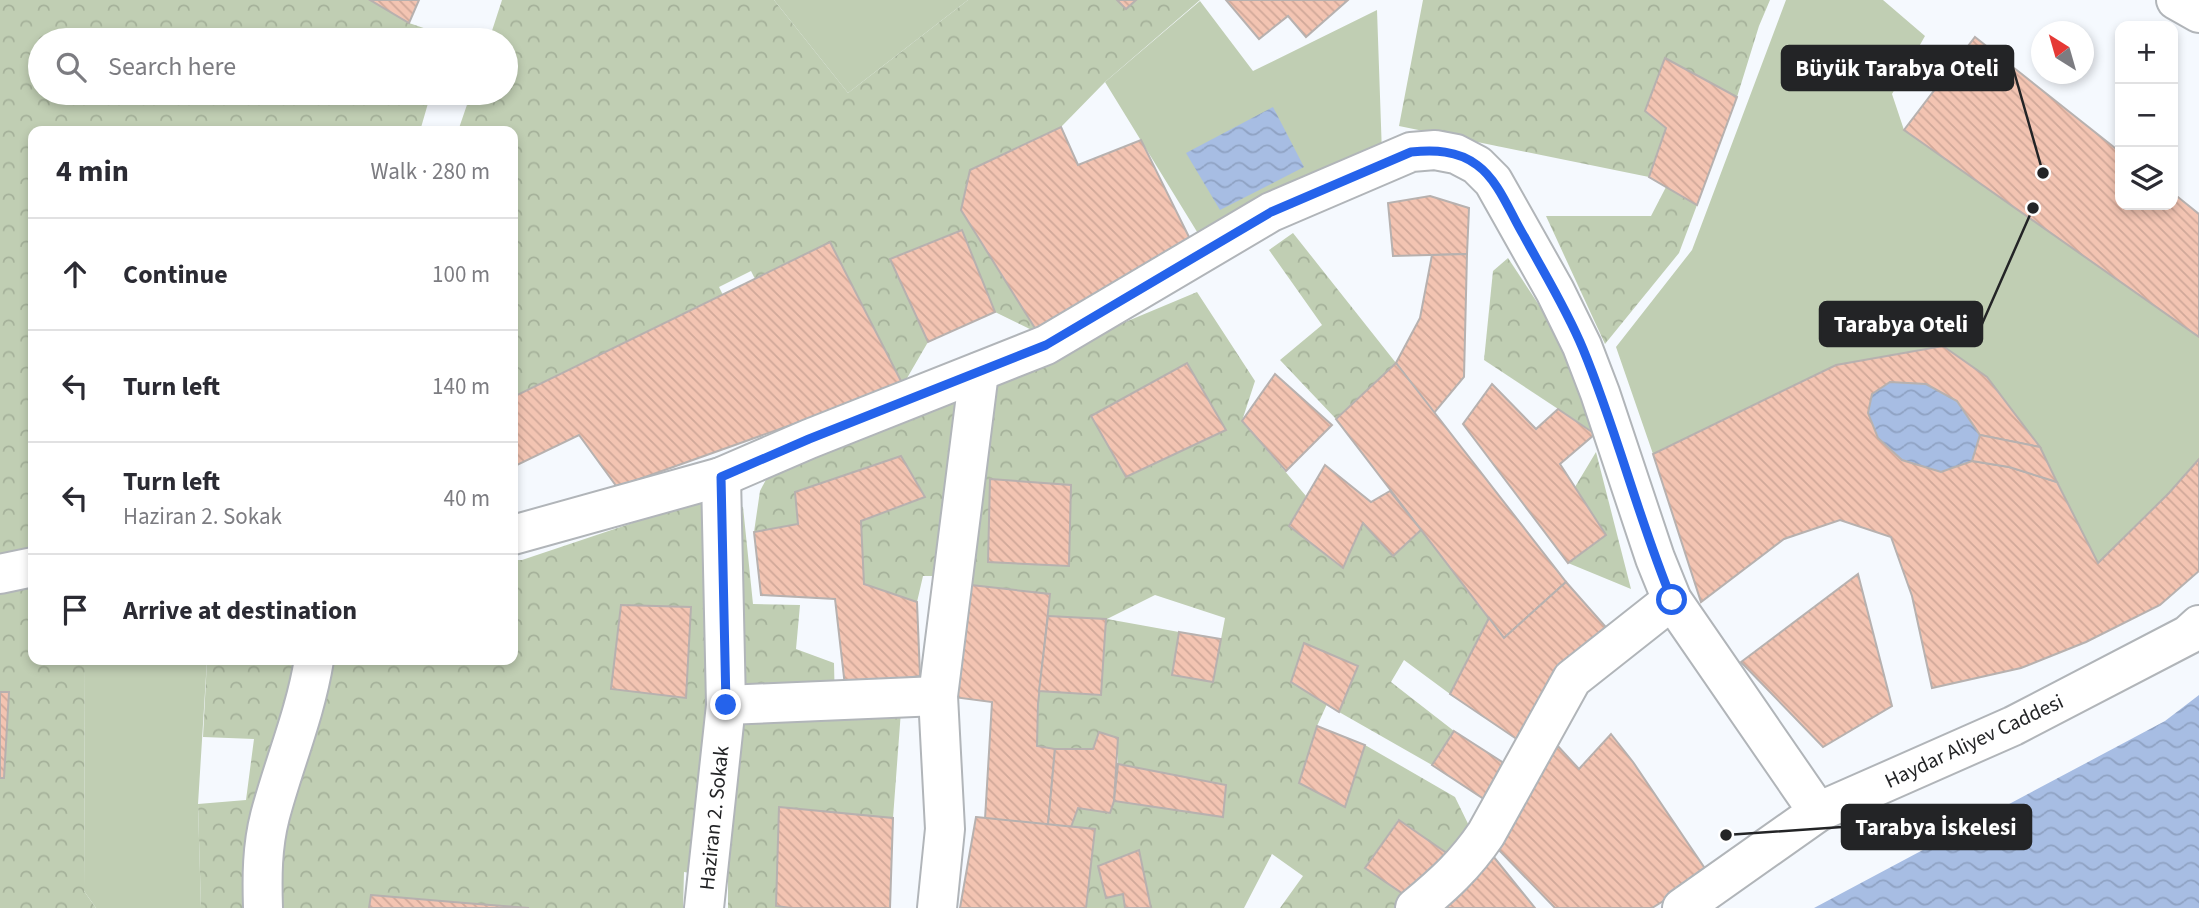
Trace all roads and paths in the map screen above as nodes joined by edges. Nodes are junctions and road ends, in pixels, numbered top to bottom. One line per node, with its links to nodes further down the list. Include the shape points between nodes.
1 (2176, 0): 2 (street)
2 (2199, 13)
3 (979, 372): 4 (street); 8 (street, via 1046,345 1271,212 1411,152 1456,154 1493,181 1582,346); 11 (street)
4 (721, 477): 5 (street); 12 (street, Haziran 2. Sokak)
5 (518, 534)
6 (28, 568): 7 (street)
7 (0, 574)
8 (1672, 600): 13 (street); 17 (street, via 1572,679 1471,857)
9 (2199, 625): 13 (street, Haydar Aliyev Caddesi, via 2188,635 2013,726)
10 (313, 665): 14 (street, via 270,818 261,869)
11 (938, 696): 12 (street); 16 (street, via 945,829)
12 (726, 705): 15 (street, Haziran 2. Sokak)
13 (1818, 812): 18 (street, Haydar Aliyev Caddesi)
14 (263, 908)
15 (704, 908)
16 (937, 908)
17 (1415, 908)
18 (1682, 908)

